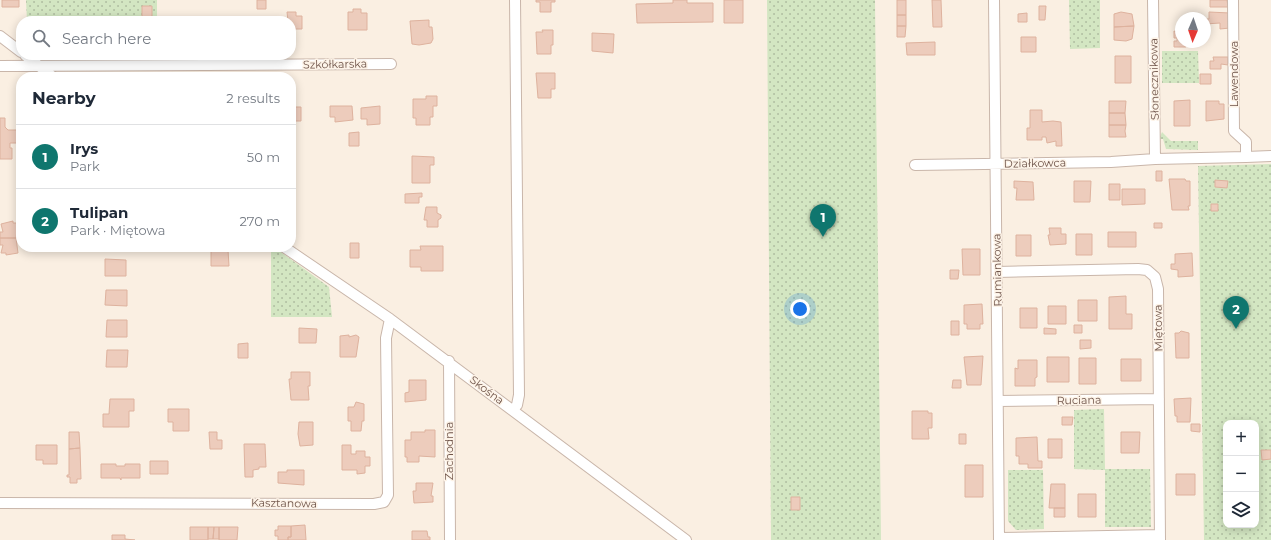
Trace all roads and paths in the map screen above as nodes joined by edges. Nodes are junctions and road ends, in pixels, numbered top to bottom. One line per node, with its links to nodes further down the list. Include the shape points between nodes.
1 (515, 0): 23 (street, via 519,395)
2 (994, 0): 15 (street, Rumiankowa)
3 (1153, 0): 14 (street, Słonecznikowa)
4 (1233, 0): 12 (street, Lawendowa, via 1234,131 1246,142)
5 (0, 36): 6 (street)
6 (16, 48)
7 (31, 60): 10 (street)
8 (391, 64): 10 (street, Szkółkarska)
9 (0, 66): 10 (street, Szkółkarska)
10 (39, 66): 11 (street)
11 (47, 72)
12 (1246, 156): 13 (street); 14 (street, Działkowca)
13 (1271, 156)
14 (1155, 159): 15 (street, Działkowca)
15 (996, 164): 16 (street, Działkowca); 18 (street, Rumiankowa)
16 (916, 165)
17 (291, 252): 19 (street, Skośna)
18 (997, 272): 21 (street, Miętowa, via 1138,269 1152,273 1158,289); 22 (street, Rumiankowa)
19 (390, 318): 20 (street, Skośna); 24 (street, Kasztanowa, via 386,338 388,496 384,502)
20 (449, 361): 23 (street, Skośna); 27 (street, Zachodnia)
21 (1159, 399): 22 (street, Ruciana); 25 (street, Miętowa)
22 (998, 401): 26 (street, Rumiankowa)
23 (513, 410): 28 (street, Skośna)
24 (0, 503)
25 (1160, 537): 26 (street)
26 (999, 539)
27 (450, 540)
28 (686, 540)

